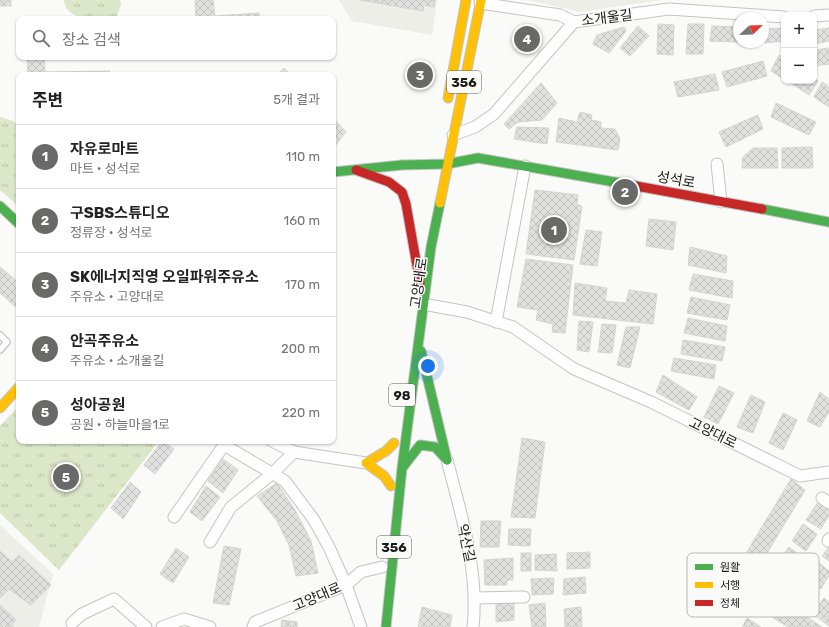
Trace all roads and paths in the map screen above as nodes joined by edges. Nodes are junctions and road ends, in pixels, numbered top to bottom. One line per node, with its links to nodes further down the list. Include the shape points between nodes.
1 (466, 0): 7 (main road)
2 (480, 2): 6 (street, via 560,15); 8 (main road, 고양대로 / 356)
3 (829, 14): 4 (street)
4 (817, 16)
5 (781, 17): 6 (street, 소개울길, via 670,9)
6 (574, 22): 8 (street, 소개울길, via 494,114 475,127)
7 (446, 107)
8 (453, 135): 10 (main road, 고양대로 / 356)
9 (438, 152): 13 (main road)
10 (447, 164): 12 (main road, 성석로, via 478,158); 13 (main road, 성석로); 22 (main road, 고양대로 / 356)
11 (717, 164): 16 (street)
12 (525, 166): 16 (main road, 성석로); 23 (street)
13 (435, 168): 14 (main road, 성석로, via 402,165)
14 (356, 170): 15 (main road, 성석로); 21 (main road, via 389,182 402,192)
15 (336, 172)
16 (721, 202): 20 (main road, 성석로)
17 (0, 206): 19 (main road)
18 (430, 206): 21 (main road, 고양대로 / 98)
19 (16, 221)
20 (829, 222)
21 (420, 283): 28 (main road, 고양대로 / 98)
22 (423, 304): 23 (street, 고양대로, via 467,312); 25 (main road, 고양대로 / 356)
23 (496, 322): 37 (street, 고양대로, via 513,327 574,369 651,402 800,476)
24 (0, 335): 26 (lane, via 7,342)
25 (418, 339): 34 (main road); 36 (main road, 고양대로 / 356)
26 (0, 350)
27 (16, 390): 29 (main road)
28 (403, 390)
29 (0, 408)
30 (224, 444): 40 (street)
31 (227, 444): 38 (street)
32 (278, 444): 33 (street)
33 (294, 452): 35 (street); 38 (street)
34 (447, 460): 36 (main road, via 435,447 420,445); 46 (street, 약산길, via 471,561)
35 (366, 463): 39 (main road, via 384,476); 39 (main road, via 386,451 395,439)
36 (402, 468): 53 (main road, 고양대로 / 356)
37 (829, 472)
38 (273, 474): 42 (street, via 231,507); 44 (street, via 285,481 314,520)
39 (391, 486): 41 (main road)
40 (174, 517)
41 (387, 523)
42 (210, 542)
43 (382, 567): 44 (street, 고양대로, via 361,572)
44 (346, 585): 51 (street, 고양대로, via 255,622); 52 (street)
45 (524, 597): 46 (street)
46 (475, 598): 54 (street, 약산길)
47 (72, 623): 48 (street, via 82,614 114,599)
48 (146, 627)
49 (162, 627): 50 (street, via 184,619)
50 (210, 627)
51 (253, 627)
52 (361, 627)
53 (386, 627)
54 (473, 627)

